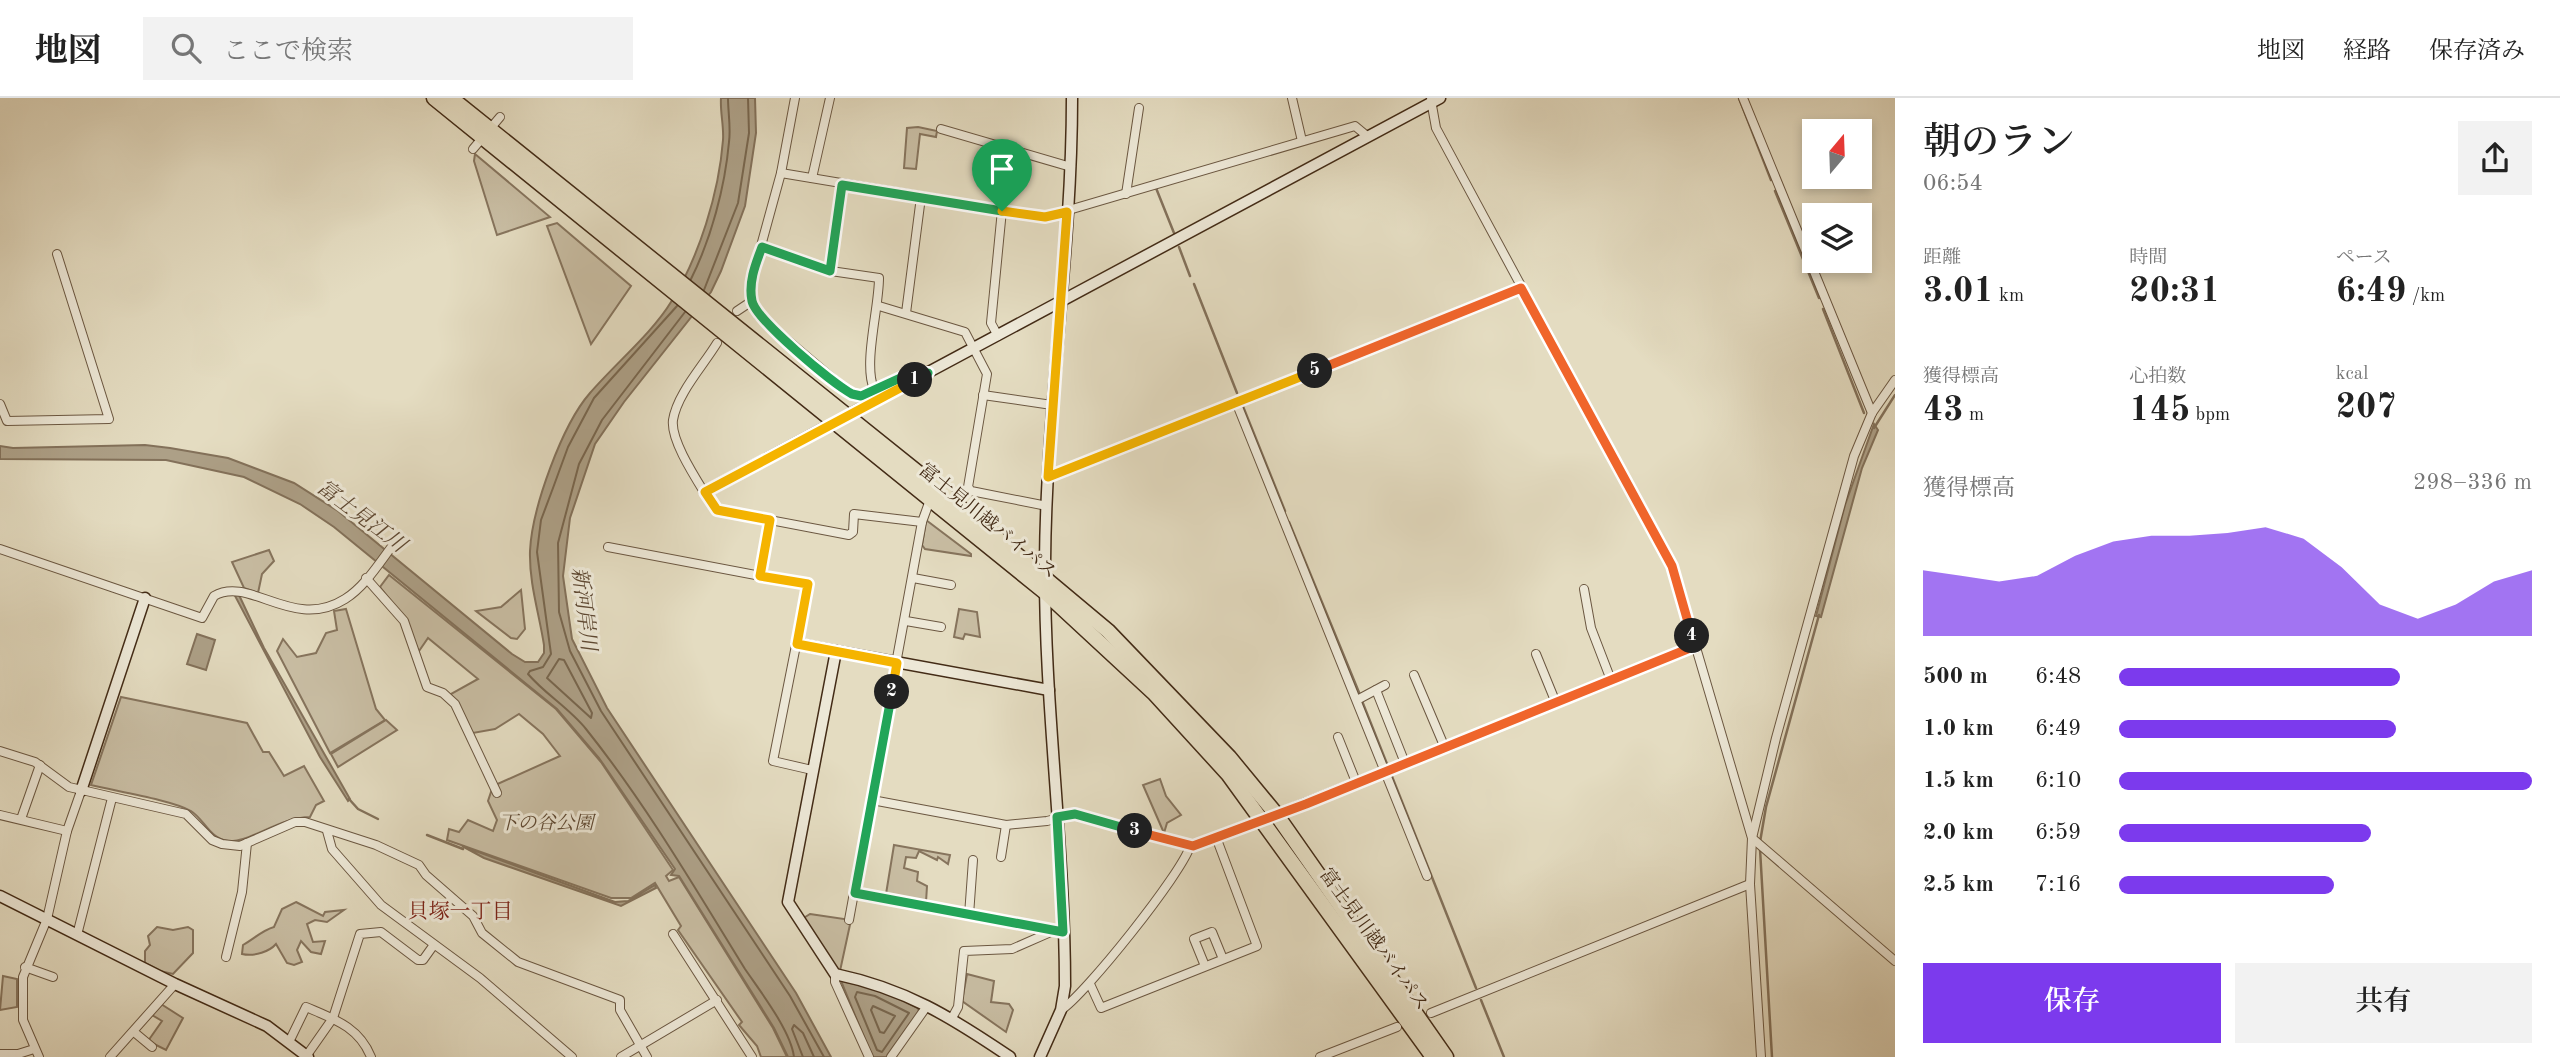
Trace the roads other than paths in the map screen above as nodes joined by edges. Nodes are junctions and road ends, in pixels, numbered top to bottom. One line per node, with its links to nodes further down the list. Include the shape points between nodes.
1 (434, 98): 13 (highway, 富士見川越バイパス)
2 (451, 98): 13 (highway, 富士見川越バイパス)
3 (795, 98): 16 (street)
4 (831, 98): 17 (street)
5 (1072, 98): 15 (street)
6 (1292, 98): 14 (street)
7 (1743, 98): 43 (street)
8 (1434, 99): 12 (street); 26 (street, via 1436,128)
9 (1139, 108): 19 (street)
10 (500, 117): 13 (street)
11 (941, 129): 15 (street)
12 (1367, 136): 14 (street, via 1355,127); 28 (street)
13 (482, 139): 32 (highway, 富士見川越バイパス)
14 (1302, 142): 19 (street)
15 (1071, 167): 22 (street)
16 (781, 173): 17 (street); 23 (street)
17 (812, 178): 18 (street)
18 (842, 185): 20 (street); 25 (street)
19 (1126, 194): 22 (street)
20 (921, 197): 21 (street); 31 (street)
21 (1002, 211): 22 (street, via 1045,217); 33 (street, via 991,324)
22 (1067, 212): 28 (street)
23 (762, 247): 25 (street); 27 (street, via 752,275)
24 (57, 254): 41 (street, via 109,419 7,421)
25 (830, 271): 29 (street, via 877,276)
26 (1521, 288): 40 (street); 66 (street, via 1672,566)
27 (752, 301): 30 (street); 38 (street, via 759,316 844,390 861,396)
28 (1059, 304): 33 (street); 42 (street)
29 (879, 306): 31 (street); 38 (street, via 870,380)
30 (737, 311)
31 (906, 313): 35 (street, via 962,331)
32 (715, 318): 44 (highway, 富士見川越バイパス); 45 (highway, 富士見川越バイパス)
33 (998, 336): 35 (street)
34 (717, 344): 47 (street, via 673,421 679,444)
35 (974, 348): 36 (street); 39 (street, via 987,374)
36 (928, 373): 38 (street, via 909,374); 44 (street)
37 (1895, 380): 43 (street)
38 (874, 389)
39 (984, 395): 42 (street); 49 (street, via 968,487)
40 (1236, 402): 46 (street); 75 (street)
41 (0, 404)
42 (1052, 405): 46 (street)
43 (1872, 413): 98 (street, via 1854,456)
44 (848, 416): 45 (street); 57 (highway, 富士見川越バイパス)
45 (834, 423): 47 (street); 48 (highway, 富士見川越バイパス)
46 (1048, 477): 49 (street)
47 (705, 492): 50 (street, via 717,510)
48 (930, 500): 51 (street); 61 (highway, 富士見川越バイパス)
49 (1047, 506): 57 (street)
50 (770, 520): 51 (street, via 849,535 854,514); 56 (street)
51 (922, 522): 58 (street)
52 (396, 541): 55 (street)
53 (608, 547): 56 (street)
54 (0, 549): 62 (street)
55 (368, 576): 62 (street, via 348,597 317,608 295,610 227,591 214,596 202,618); 86 (street, via 404,621 427,687 455,704)
56 (760, 576): 65 (street, via 808,584)
57 (1045, 577): 61 (street); 89 (highway, 富士見川越バイパス, via 1167,691)
58 (913, 578): 59 (street); 63 (street)
59 (951, 585)
60 (1584, 589): 71 (street, via 1591,628)
61 (1045, 593): 73 (street); 93 (highway, 富士見川越バイパス, via 1167,706)
62 (145, 598): 85 (street)
63 (906, 621): 64 (street); 69 (street)
64 (941, 627)
65 (797, 644): 67 (street); 82 (street, via 773,761)
66 (1695, 646): 71 (street); 98 (street)
67 (836, 651): 69 (street); 82 (street)
68 (1536, 654): 76 (street)
69 (897, 663): 73 (street); 88 (street)
70 (1414, 675): 78 (street)
71 (1611, 680): 76 (street)
72 (1385, 685): 74 (street)
73 (1049, 690): 91 (street)
74 (1376, 690): 75 (street); 80 (street)
75 (1359, 698): 83 (street)
76 (1556, 703): 78 (street)
77 (1338, 737): 84 (street)
78 (1445, 748): 80 (street)
79 (0, 751): 81 (street)
80 (1405, 763): 83 (street)
81 (40, 765): 85 (street, via 58,781); 92 (street)
82 (812, 770): 121 (street, via 788,898)
83 (1389, 770): 84 (street); 103 (street)
84 (1356, 782): 89 (street)
85 (81, 791): 87 (street); 95 (street)
86 (497, 793)
87 (112, 798): 99 (street, via 186,814 222,844); 113 (street)
88 (872, 800): 94 (street); 105 (street)
89 (1276, 814): 93 (street); 151 (highway, 富士見川越バイパス)
90 (0, 816): 92 (street)
91 (1057, 817): 94 (street); 100 (street, via 1075,814); 112 (street)
92 (21, 819): 95 (street)
93 (1261, 819): 97 (street); 150 (highway, 富士見川越バイパス)
94 (1006, 825): 101 (street)
95 (67, 831): 110 (street)
96 (327, 831): 99 (street, via 295,822); 115 (street, via 332,849 381,905); 134 (street, via 376,845 419,865 473,916 482,933 518,962 620,1000 620,1010)
97 (1216, 837): 100 (street); 117 (street, via 1257,946)
98 (1752, 838): 104 (street); 118 (street)
99 (247, 843): 116 (street, via 242,892)
100 (1190, 846): 124 (street, via 1146,913)
101 (1001, 857)
102 (973, 860): 109 (street)
103 (1427, 876)
104 (1750, 884): 128 (street); 152 (street)
105 (855, 893): 109 (street); 111 (street)
106 (0, 895): 107 (street)
107 (12, 901): 108 (street); 110 (street)
108 (0, 903)
109 (969, 915): 112 (street)
110 (47, 919): 113 (street); 120 (street)
111 (849, 920)
112 (1058, 931): 127 (street, via 1065,986); 130 (street, via 1012,949 964,951 958,1007)
113 (77, 934): 123 (street)
114 (673, 934): 125 (street)
115 (433, 946): 129 (street, via 418,960 380,932 360,934); 141 (street, via 480,978)
116 (226, 957)
117 (1223, 959): 119 (street); 119 (street, via 1212,932 1194,939)
118 (1895, 961)
119 (1205, 966): 124 (street, via 1101,1008)
120 (25, 967): 122 (street); 136 (street, via 22,1011)
121 (835, 974): 126 (street, via 879,983); 145 (street)
122 (54, 977)
123 (175, 984): 132 (street); 133 (street)
124 (1090, 984): 127 (street)
125 (717, 1000): 134 (street); 144 (street)
126 (927, 1006): 130 (street); 146 (street)
127 (1060, 1010): 148 (street)
128 (1431, 1013)
129 (332, 1018): 133 (street, via 306,1007); 138 (street); 140 (street, via 364,1039)
130 (952, 1018): 147 (street)
131 (1397, 1027): 149 (street)
132 (134, 1031): 135 (street); 139 (street)
133 (290, 1040): 138 (street)
134 (640, 1045): 142 (street); 143 (street)
135 (152, 1046)
136 (36, 1053): 137 (street)
137 (0, 1054)
138 (308, 1056)
139 (110, 1057)
140 (371, 1057)
141 (572, 1057)
142 (621, 1057)
143 (647, 1057)
144 (752, 1057)
145 (869, 1057)
146 (891, 1057)
147 (1010, 1057)
148 (1040, 1057)
149 (1320, 1057)
150 (1433, 1057)
151 (1446, 1057)
152 (1761, 1057)

